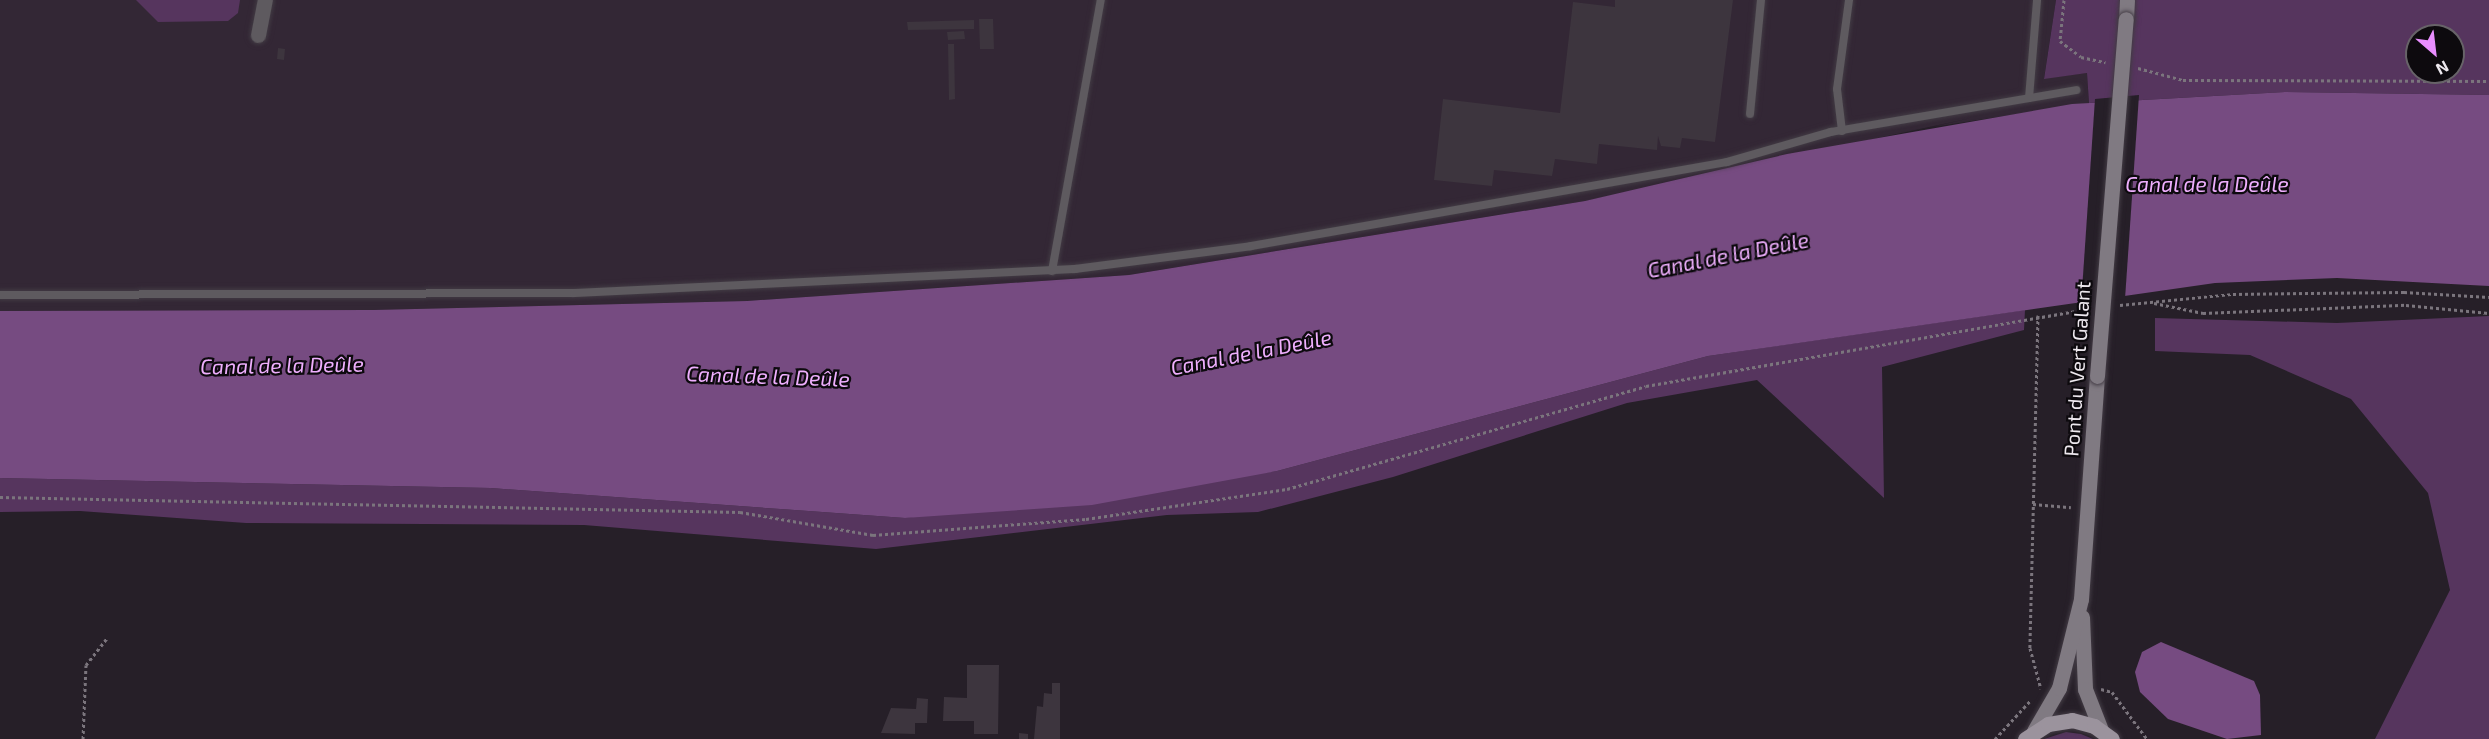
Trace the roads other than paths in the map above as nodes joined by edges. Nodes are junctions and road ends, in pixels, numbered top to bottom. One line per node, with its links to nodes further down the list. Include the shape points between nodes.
1 (265, 0): 7 (street)
2 (1101, 0): 12 (lane)
3 (1761, 0): 10 (lane)
4 (1849, 0): 11 (lane, via 1837,89)
5 (2037, 0): 9 (lane)
6 (2127, 0): 14 (main road, Pont du Vert Galant, bridge)
7 (258, 35)
8 (2076, 90): 9 (lane)
9 (2029, 98): 11 (lane)
10 (1750, 114)
11 (1842, 131): 12 (lane, via 1727,162 1302,238)
12 (1053, 271): 13 (lane, via 563,293)
13 (0, 295)
14 (2081, 599): 15 (main road, Pont du Vert Galant, via 2059,688); 16 (main road, via 2085,689)
15 (2029, 735): 16 (main road, via 2063,720)
16 (2106, 735)

